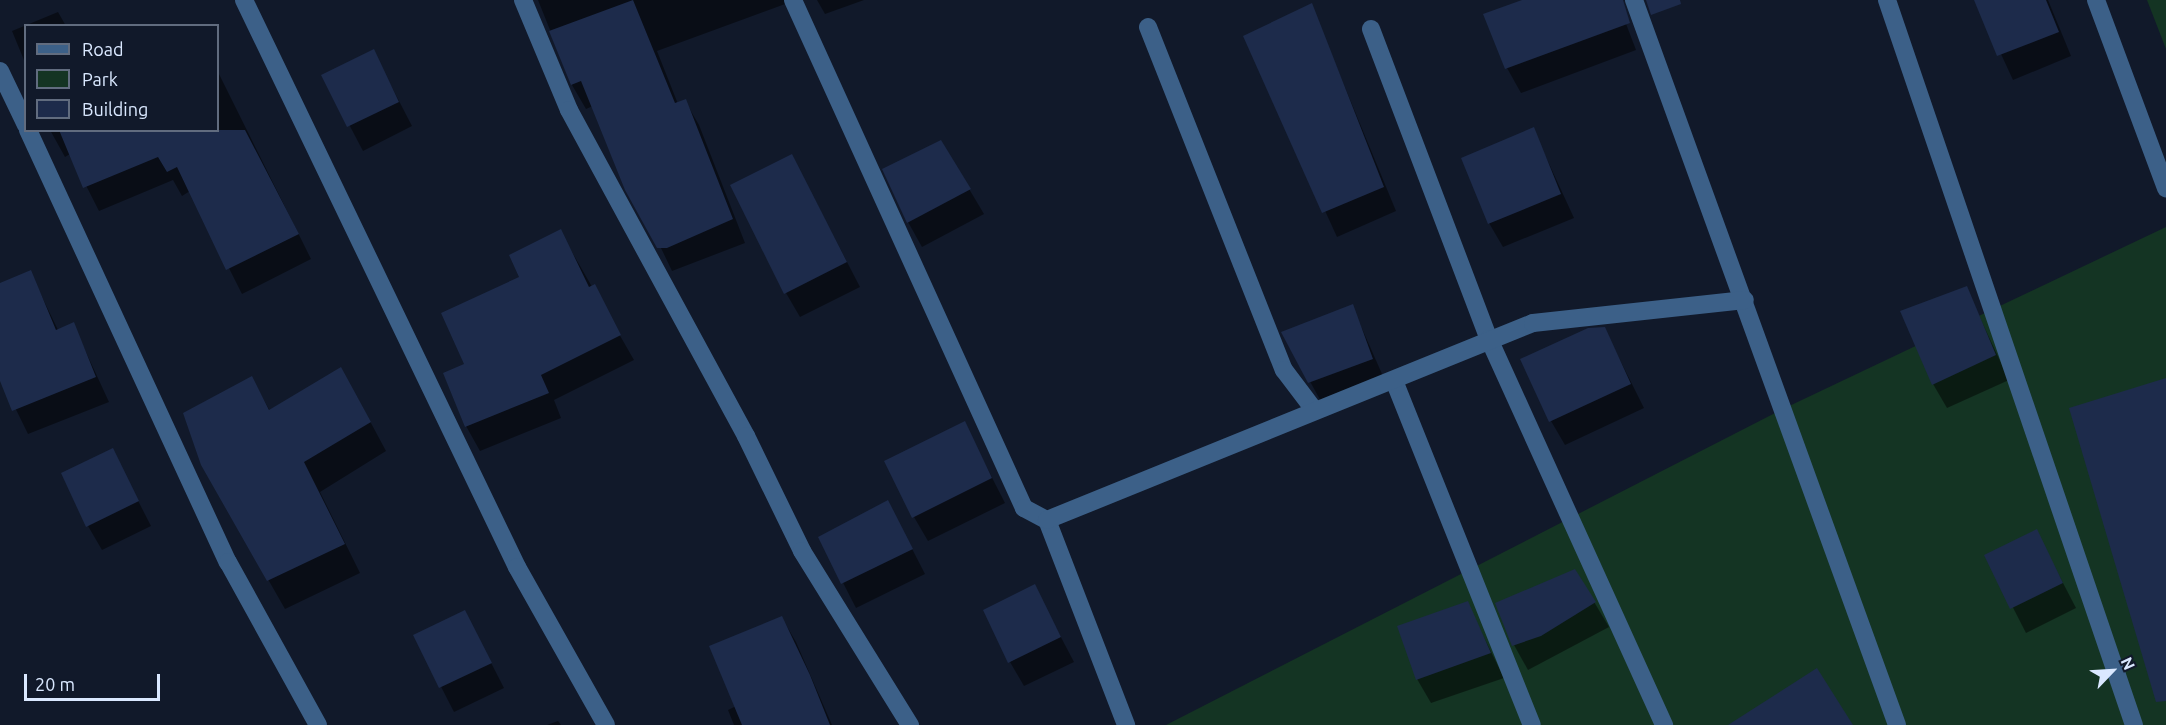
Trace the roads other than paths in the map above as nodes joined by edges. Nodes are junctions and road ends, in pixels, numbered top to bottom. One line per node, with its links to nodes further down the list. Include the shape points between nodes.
1 (244, 0): 19 (street, via 517,567)
2 (523, 0): 20 (street, via 569,110 746,436 802,551)
3 (793, 0): 17 (street, via 1024,508)
4 (1634, 0): 13 (street)
5 (1887, 0): 25 (street)
6 (2096, 0): 12 (street)
7 (1148, 27): 16 (street, via 1284,370)
8 (1371, 29): 14 (street)
9 (0, 71): 10 (street)
10 (24, 121)
11 (29, 132): 18 (street, via 228,562)
12 (2166, 188)
13 (1745, 300): 14 (street, via 1533,323); 24 (street)
14 (1489, 339): 15 (street); 23 (street)
15 (1395, 382): 16 (street); 22 (street)
16 (1315, 411): 17 (street)
17 (1047, 520): 21 (street)
18 (318, 725)
19 (606, 725)
20 (910, 725)
21 (1126, 725)
22 (1532, 725)
23 (1664, 725)
24 (1897, 725)
25 (2134, 725)

